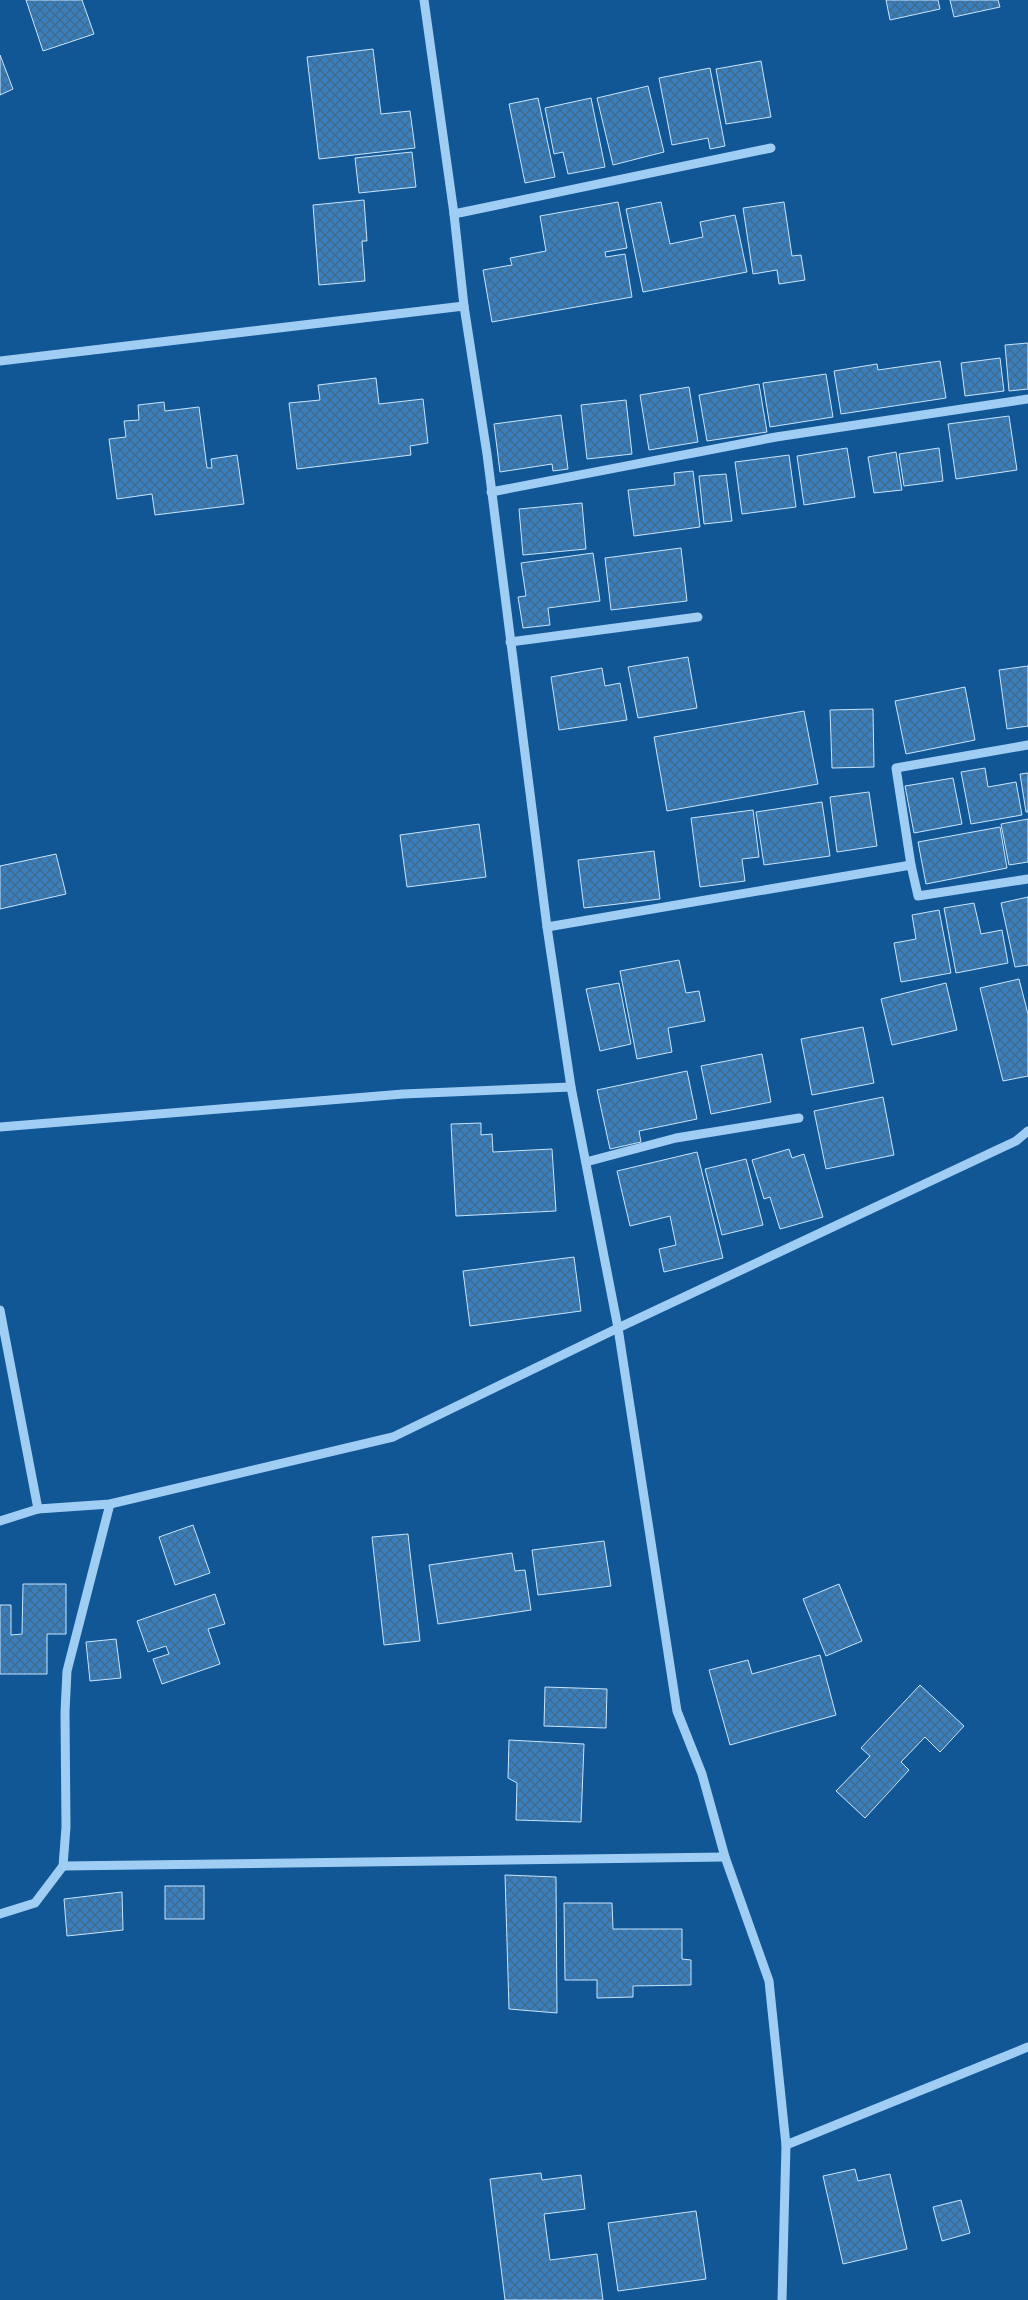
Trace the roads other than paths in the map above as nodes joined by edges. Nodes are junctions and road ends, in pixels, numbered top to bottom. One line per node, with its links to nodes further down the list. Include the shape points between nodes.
1 (424, 0): 3 (street)
2 (771, 148): 3 (street)
3 (454, 214): 4 (street)
4 (464, 306): 5 (street); 7 (street)
5 (0, 360)
6 (1028, 399): 7 (street, via 776,437)
7 (491, 492): 9 (street)
8 (698, 616): 9 (street)
9 (510, 642): 13 (street)
10 (1028, 745): 11 (street, via 896,768)
11 (911, 865): 12 (street, via 918,896); 13 (street)
12 (1028, 879)
13 (547, 927): 14 (street)
14 (571, 1087): 16 (street, via 403,1094); 18 (street)
15 (799, 1118): 18 (street, via 676,1138)
16 (0, 1126)
17 (1028, 1131): 20 (street, via 1016,1141)
18 (586, 1162): 20 (street)
19 (0, 1310): 22 (street)
20 (618, 1328): 21 (street, via 393,1437); 24 (street, via 677,1711 702,1774)
21 (110, 1504): 22 (street); 25 (street, via 67,1671)
22 (38, 1509): 23 (street)
23 (0, 1520)
24 (725, 1857): 25 (street); 28 (street, via 769,1981)
25 (64, 1866): 26 (street, via 35,1903)
26 (0, 1914)
27 (1028, 2047): 28 (street)
28 (786, 2144): 29 (street)
29 (782, 2300)

